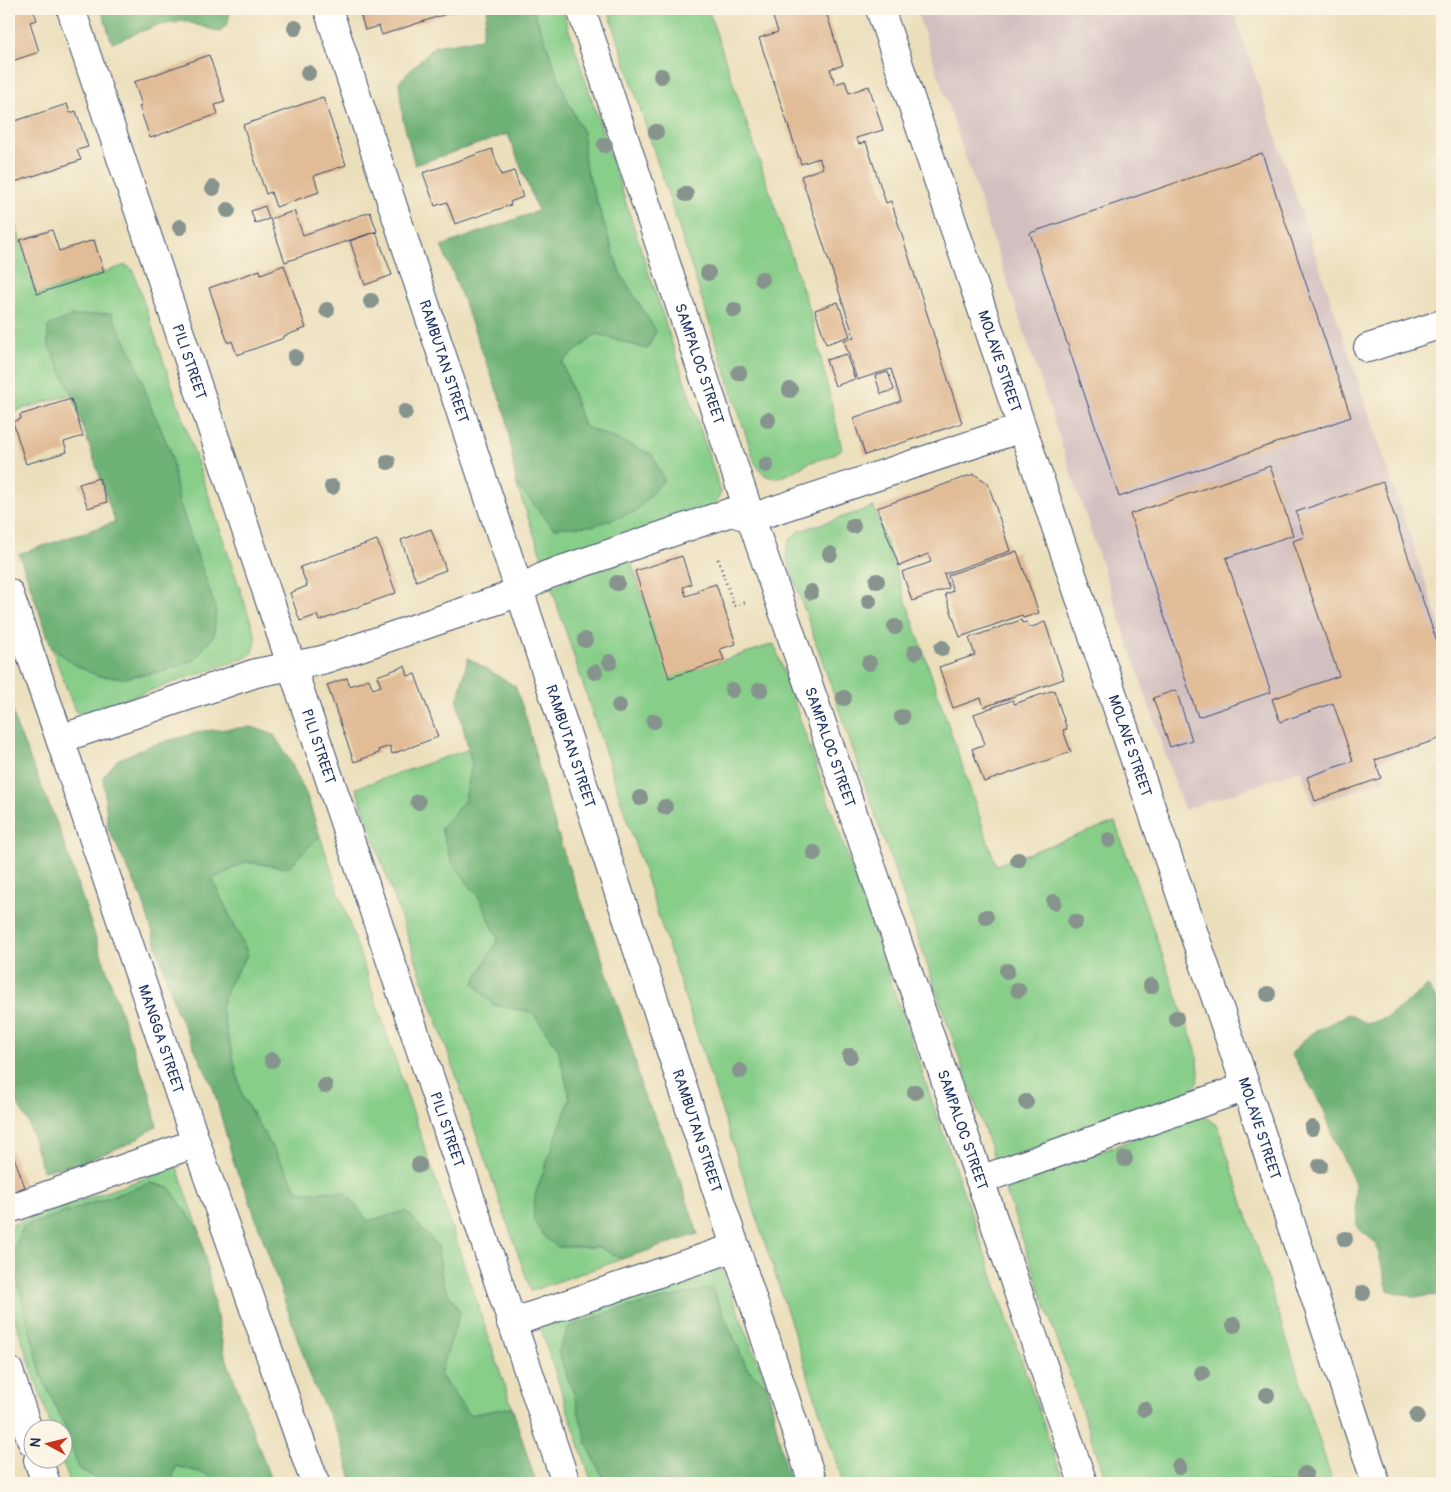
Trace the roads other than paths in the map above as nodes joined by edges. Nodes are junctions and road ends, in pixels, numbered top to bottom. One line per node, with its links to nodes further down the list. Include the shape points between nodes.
1 (70, 9): 11 (street, PILI STREET)
2 (328, 9): 9 (street, RAMBUTAN STREET)
3 (581, 9): 8 (street, SAMPALOC STREET)
4 (880, 9): 7 (street, MOLAVE STREET)
5 (1442, 324): 6 (street)
6 (1368, 348)
7 (1022, 428): 8 (street); 13 (street, MOLAVE STREET)
8 (751, 518): 9 (street, via 731,512 547,576); 15 (street, SAMPALOC STREET)
9 (520, 589): 11 (street, via 501,599 322,660); 17 (street, RAMBUTAN STREET)
10 (9, 593): 12 (street, MANGGA STREET)
11 (291, 666): 12 (street, via 256,673); 18 (street, PILI STREET)
12 (60, 739): 14 (street, MANGGA STREET)
13 (1246, 1087): 15 (street); 27 (street, MOLAVE STREET)
14 (196, 1143): 16 (street); 23 (street, MANGGA STREET)
15 (980, 1180): 26 (street, SAMPALOC STREET)
16 (9, 1209)
17 (736, 1247): 18 (street); 25 (street, RAMBUTAN STREET)
18 (511, 1323): 24 (street, PILI STREET)
19 (9, 1371): 20 (street)
20 (25, 1420)
21 (41, 1470): 22 (street)
22 (46, 1483)
23 (315, 1483)
24 (566, 1483)
25 (813, 1483)
26 (1083, 1483)
27 (1376, 1483)

